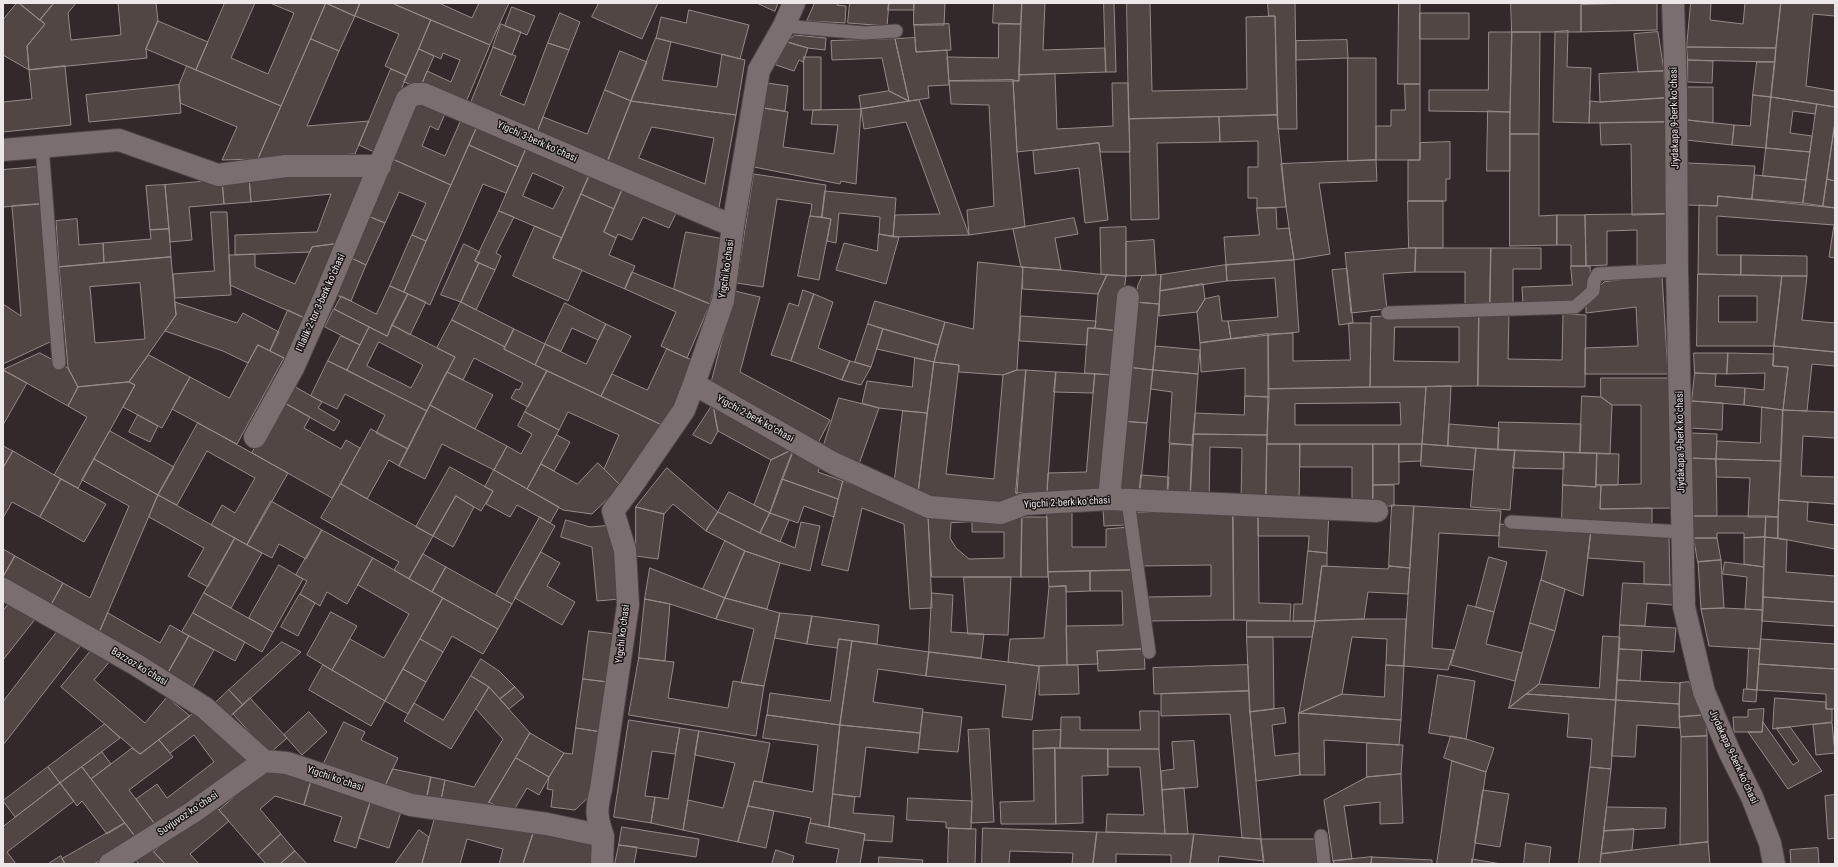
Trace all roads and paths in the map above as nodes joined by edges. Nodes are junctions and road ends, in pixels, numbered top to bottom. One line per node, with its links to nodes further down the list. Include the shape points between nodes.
1 (794, 3): 3 (street, Yigchi koʻchasi)
2 (1673, 3): 9 (street, Jiydakapa 9-berk koʻchasi)
3 (784, 26): 4 (lane, via 865,33); 8 (street, Yigchi koʻchasi, via 759,70)
4 (896, 31)
5 (42, 146): 6 (street); 7 (street, via 119,140 218,175 286,166); 12 (lane)
6 (3, 150)
7 (380, 166): 8 (street, Yigchi 3-berk koʻchasi, via 407,99 415,94 424,94); 14 (street, Iʻllalik 2-tor 3-berk koʻchasi, via 293,368)
8 (733, 226): 13 (street, Yigchi koʻchasi, via 723,301)
9 (1677, 270): 11 (lane, via 1598,274 1593,291 1575,306); 18 (street, Jiydakapa 9-berk koʻchasi)
10 (1128, 297): 15 (street)
11 (1388, 313)
12 (59, 363)
13 (694, 384): 15 (street, Yigchi 2-berk koʻchasi, via 833,463 929,507 1001,513 1025,504); 22 (street, Yigchi koʻchasi, via 684,410 613,511 625,550 628,605 601,789 596,806)
14 (255, 437)
15 (1118, 500): 16 (street, Yigchi 2-berk koʻchasi); 20 (lane)
16 (1376, 511)
17 (1511, 522): 18 (lane)
18 (1682, 532): 27 (street, Jiydakapa 9-berk koʻchasi, via 1684,607 1704,692 1752,797 1770,843)
19 (3, 589): 21 (street, Bazzoz koʻchasi, via 135,664 205,708)
20 (1149, 652)
21 (264, 761): 22 (street, Yigchi koʻchasi, via 287,763 411,805 547,824); 24 (street, Suvjuvoz koʻchasi, via 193,812)
22 (603, 836): 25 (street)
23 (1321, 836): 26 (lane)
24 (110, 864)
25 (602, 864)
26 (1324, 864)
27 (1774, 864)

